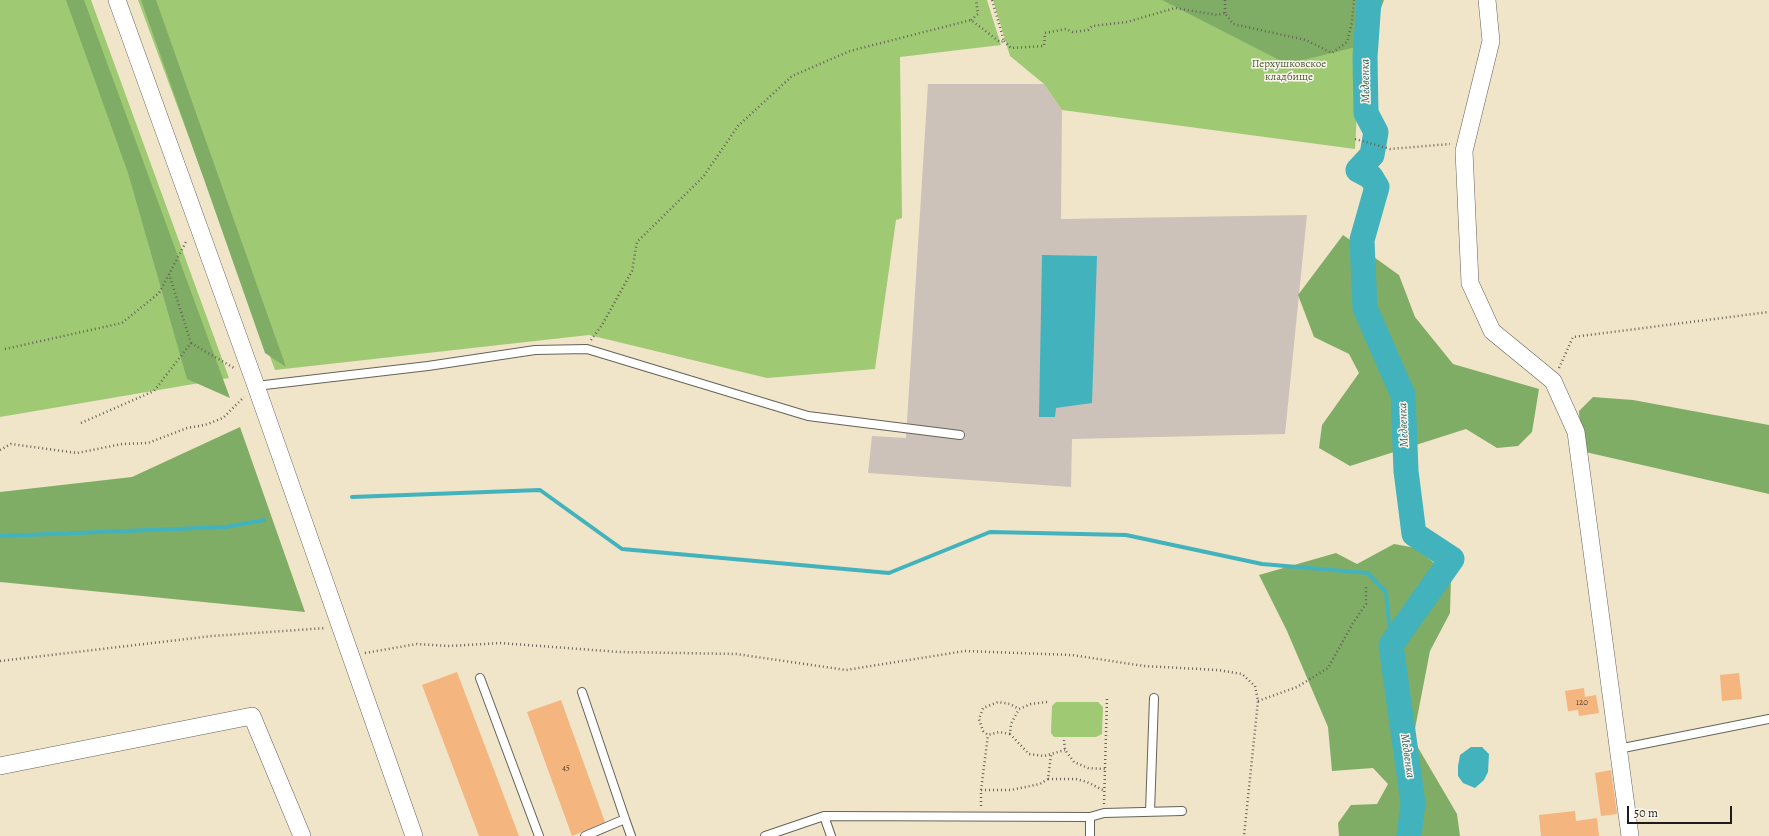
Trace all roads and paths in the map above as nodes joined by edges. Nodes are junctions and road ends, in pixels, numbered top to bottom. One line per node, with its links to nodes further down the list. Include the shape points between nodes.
1 (117, 0): 12 (street)
2 (976, 0): 8 (path, via 978,14)
3 (992, 0): 9 (path)
4 (1225, 0): 7 (path)
5 (1354, 0): 7 (path, via 1347,42 1332,53 1306,40 1233,24)
6 (1487, 0): 11 (street, via 1491,41)
7 (1225, 13): 9 (path, via 1217,16 1175,8 1127,22 1092,26 1088,30 1073,32 1066,29 1044,33 1044,46 1011,48)
8 (971, 20): 9 (path, via 1000,42); 17 (path, via 850,51 792,76 738,126 703,178 637,242 632,271 602,326 592,336)
9 (1004, 41)
10 (1355, 139): 11 (path, via 1390,149)
11 (1467, 142): 18 (street, via 1464,151 1470,284 1492,331)
12 (197, 222): 13 (path); 19 (street)
13 (169, 274): 15 (path); 16 (path, via 159,293 122,323)
14 (1769, 312): 18 (path, via 1573,336)
15 (190, 344): 19 (path); 20 (path, via 154,391)
16 (5, 349)
17 (587, 349): 19 (lane, via 535,350 428,366); 21 (lane, via 808,416)
18 (1553, 381): 38 (street, via 1576,432)
19 (254, 382): 22 (path, via 223,418 148,443 122,444 77,453 11,444); 24 (street)
20 (81, 423)
21 (960, 435)
22 (0, 450)
23 (1366, 585): 31 (path, via 1366,604 1328,668 1297,687)
24 (340, 626): 25 (street); 26 (path, via 212,636)
25 (351, 656): 31 (path, via 417,644 450,646 500,643 620,652 736,654 846,670 965,651 1072,655 1144,666 1218,670 1242,674 1255,686); 54 (street)
26 (0, 661)
27 (480, 678): 55 (lane)
28 (582, 692): 52 (lane)
29 (1106, 698): 42 (path)
30 (1154, 698): 47 (lane)
31 (1258, 701): 61 (path)
32 (1047, 702): 33 (path, via 1030,704)
33 (1019, 709): 35 (path, via 1011,724); 36 (path, via 998,702 983,708 979,719 983,731)
34 (1769, 719): 38 (lane)
35 (1010, 734): 36 (path, via 1000,732); 40 (path, via 1029,754)
36 (988, 735): 44 (path)
37 (1064, 740): 39 (path)
38 (1618, 749): 62 (street)
39 (1065, 750): 40 (path); 42 (path, via 1074,762 1088,768)
40 (1051, 754): 43 (path)
41 (0, 766): 53 (street, via 252,716)
42 (1105, 769): 45 (path)
43 (1048, 779): 44 (path, via 1028,788); 45 (path, via 1076,779)
44 (981, 790): 50 (path)
45 (1105, 791): 48 (path)
46 (1182, 811): 47 (lane)
47 (1150, 812): 48 (lane)
48 (1104, 813): 51 (lane)
49 (824, 816): 50 (lane); 58 (lane); 59 (lane)
50 (982, 816): 51 (lane)
51 (1090, 817): 60 (lane)
52 (625, 819): 56 (lane); 57 (lane)
53 (302, 836)
54 (414, 836)
55 (539, 836)
56 (585, 836)
57 (631, 836)
58 (765, 836)
59 (831, 836)
60 (1090, 836)
61 (1244, 836)
62 (1630, 836)

